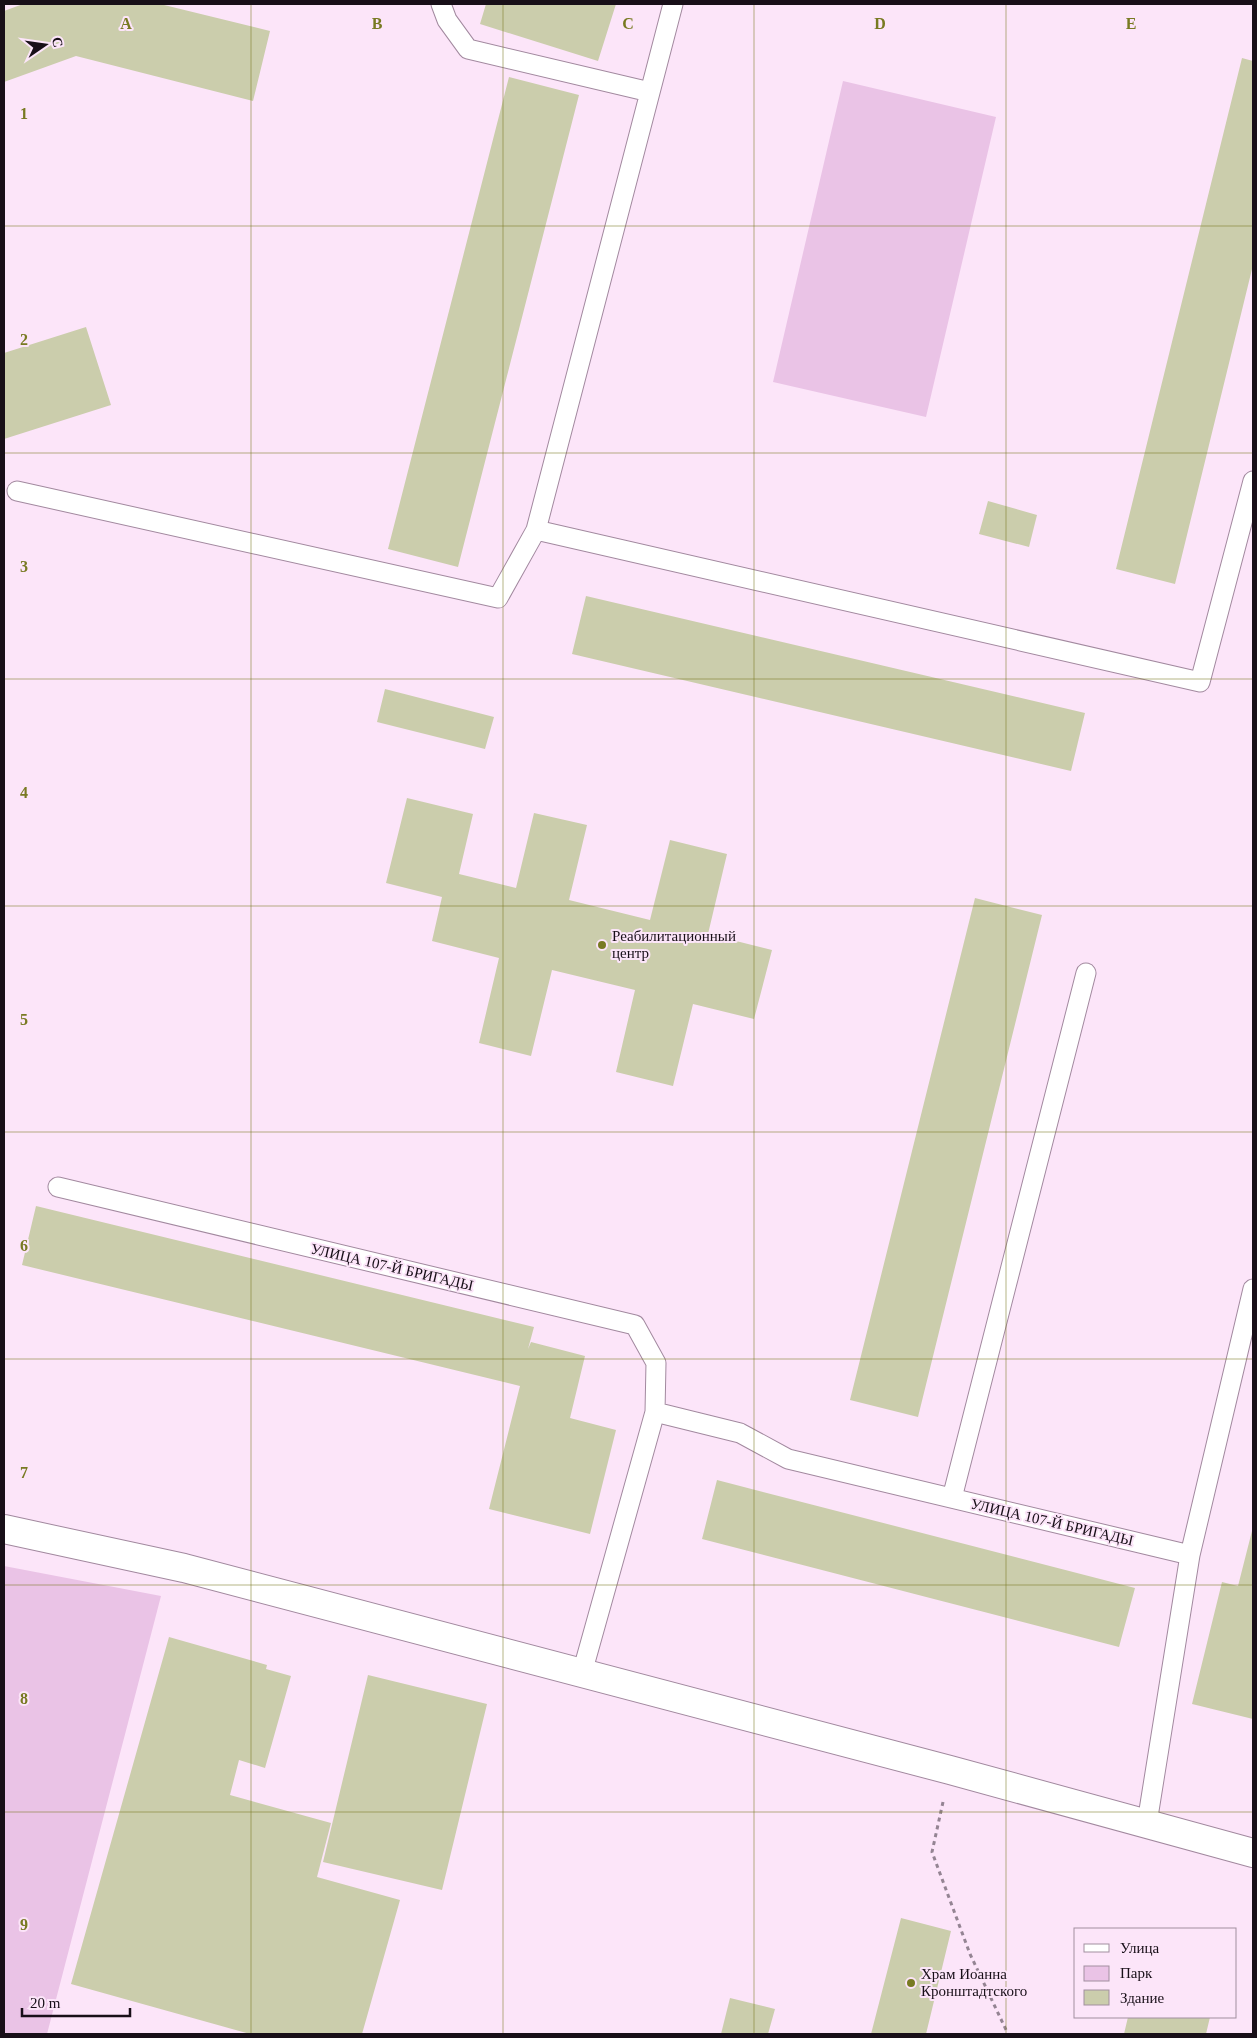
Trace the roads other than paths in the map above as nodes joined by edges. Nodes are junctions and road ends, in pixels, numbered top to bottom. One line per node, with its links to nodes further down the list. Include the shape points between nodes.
1 (441, 4): 3 (lane, via 447,20 468,49)
2 (672, 4): 3 (lane)
3 (650, 92): 6 (lane)
4 (1253, 481): 6 (lane, via 1200,682)
5 (17, 491): 6 (lane, via 498,598)
6 (536, 530)
7 (1086, 973): 11 (lane)
8 (58, 1187): 10 (lane, УЛИЦА 107-Й БРИГАДЫ, via 635,1325 656,1363)
9 (1253, 1289): 13 (lane)
10 (655, 1412): 11 (lane, УЛИЦА 107-Й БРИГАДЫ, via 740,1433 788,1459); 14 (lane, УЛИЦА 107-Й БРИГАДЫ)
11 (952, 1498): 13 (lane, УЛИЦА 107-Й БРИГАДЫ)
12 (4, 1529): 14 (street, via 184,1568)
13 (1190, 1555): 15 (lane)
14 (582, 1673): 15 (street)
15 (1147, 1823): 16 (street)
16 (1253, 1852)

